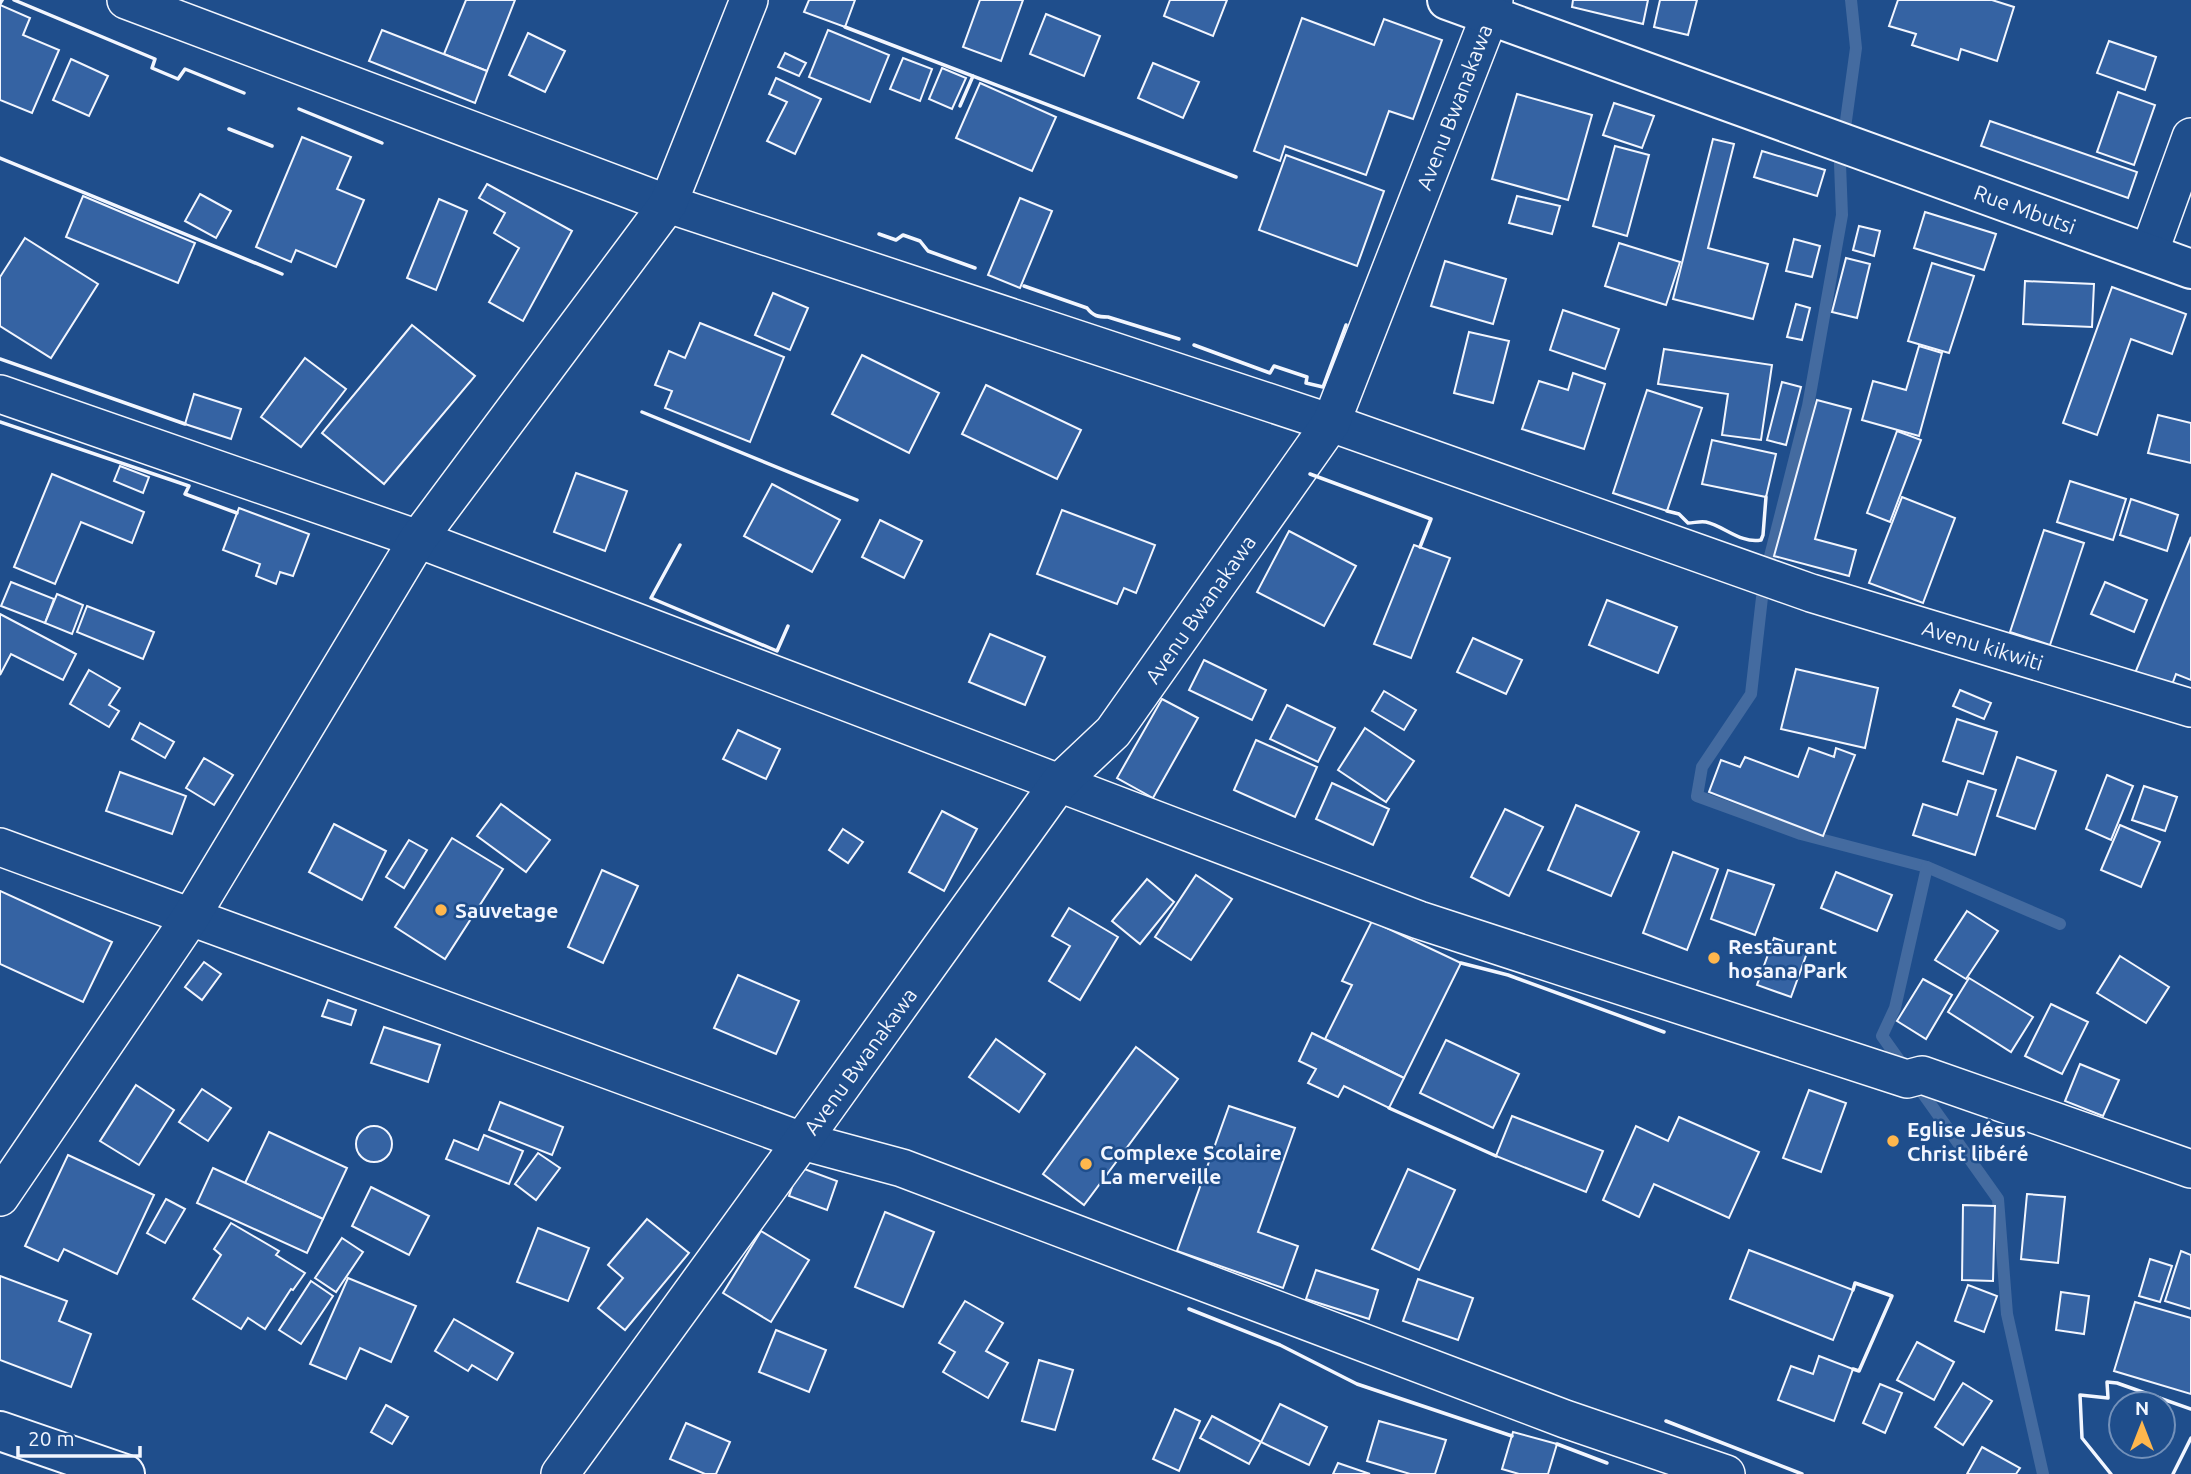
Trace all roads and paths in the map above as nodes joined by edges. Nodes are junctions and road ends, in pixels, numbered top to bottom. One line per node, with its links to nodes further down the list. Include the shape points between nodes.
1 (126, 0): 6 (street, Avenu kikwiti)
2 (749, 0): 6 (street)
3 (1447, 0): 4 (street)
4 (1492, 7): 7 (street, Rue Mbutsi, via 1859,149); 10 (street, Avenu Bwanakawa)
5 (2191, 137): 7 (street)
6 (668, 204): 10 (street, Avenu kikwiti); 11 (street)
7 (2149, 253): 8 (street, Rue Mbutsi)
8 (2191, 269)
9 (0, 394): 11 (street)
10 (1331, 423): 12 (street, Avenu kikwiti, via 1811,593); 13 (street, Avenu Bwanakawa, via 1113,732)
11 (418, 539): 13 (street); 15 (street)
12 (2191, 708)
13 (1059, 783): 16 (street, Avenu Bwanakawa); 17 (street, via 1419,920)
14 (0, 847): 15 (street)
15 (190, 918): 16 (street); 18 (street)
16 (802, 1141): 21 (street, Avenu Bwanakawa); 22 (street, via 902,1168 1565,1419)
17 (2191, 1169)
18 (0, 1197)
19 (0, 1431): 20 (street)
20 (125, 1474)
21 (560, 1474)
22 (1726, 1474)

